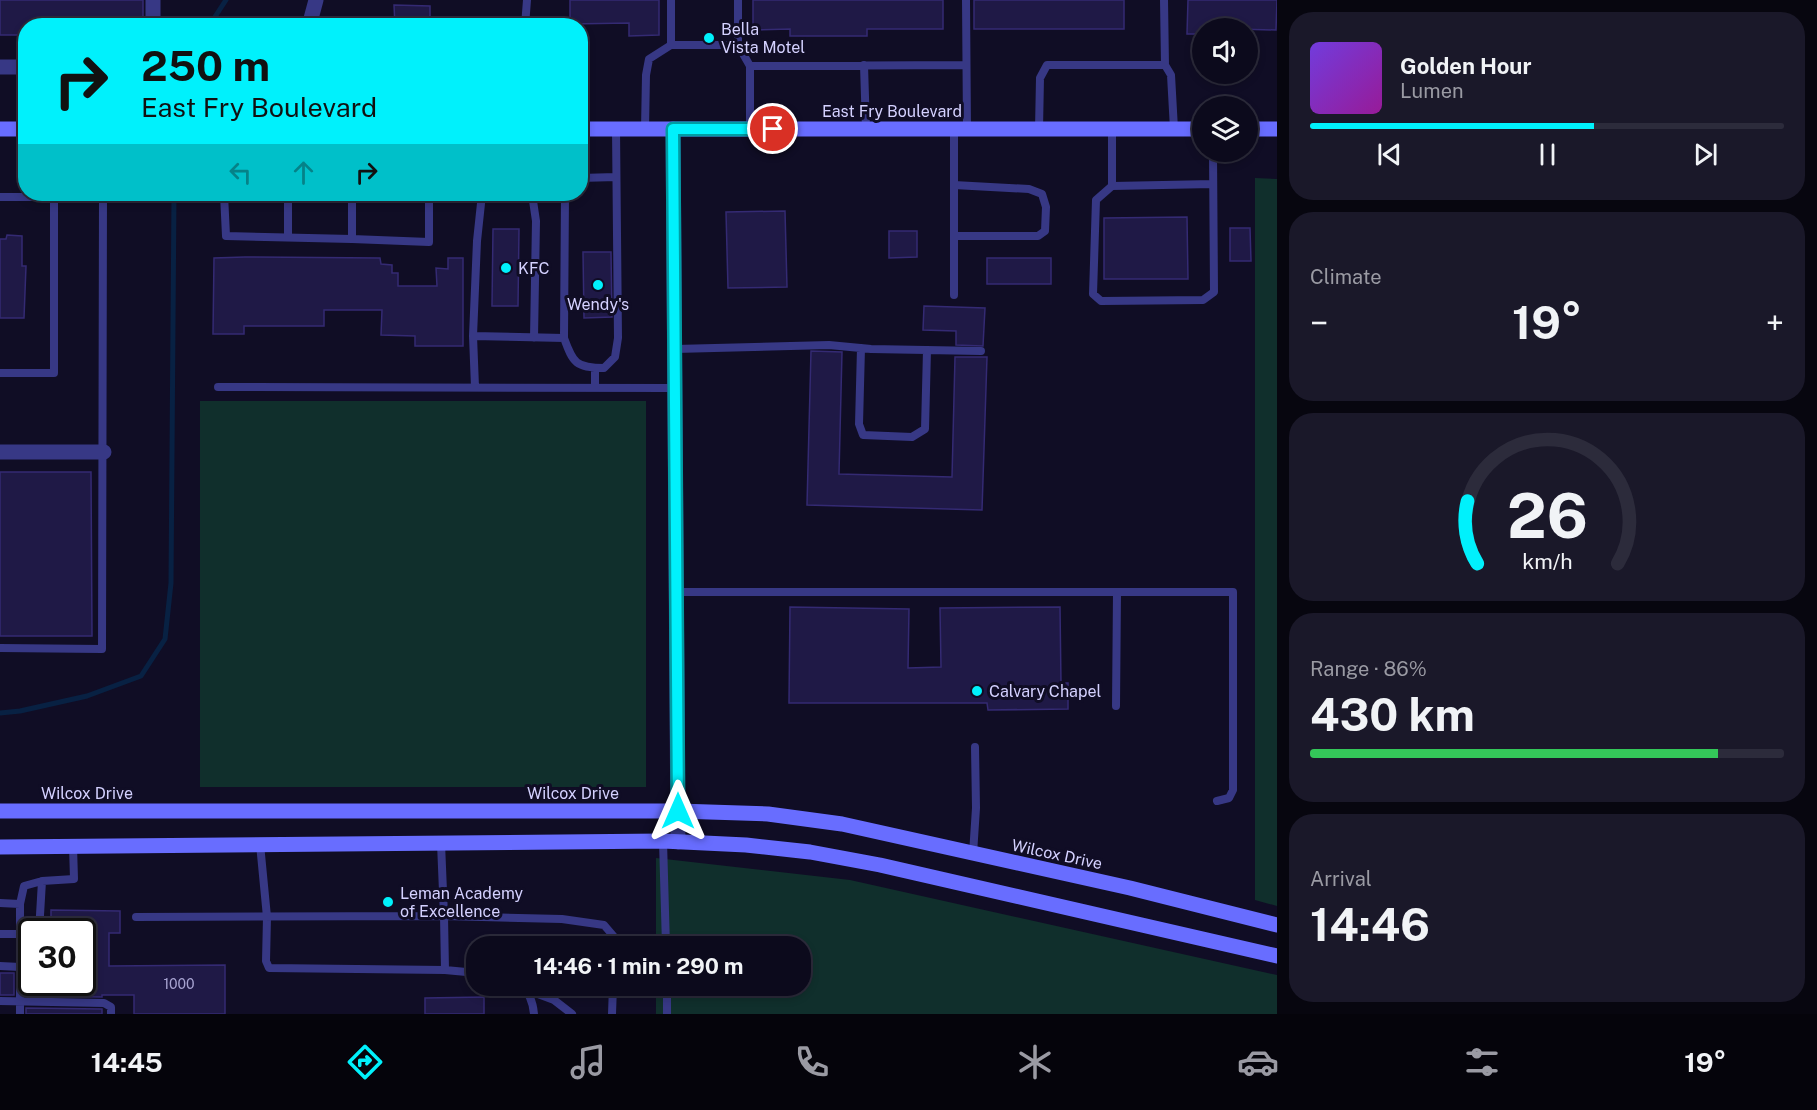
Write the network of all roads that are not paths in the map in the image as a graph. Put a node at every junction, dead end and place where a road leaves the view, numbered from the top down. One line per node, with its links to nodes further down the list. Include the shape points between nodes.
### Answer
1 (153, 0): 8 (street)
2 (315, 0): 9 (street)
3 (526, 0): 10 (lane)
4 (671, 0): 11 (lane)
5 (738, 0): 12 (lane)
6 (966, 0): 14 (lane)
7 (1164, 0): 15 (lane)
8 (153, 18)
9 (311, 18)
10 (525, 18)
11 (671, 45): 12 (lane); 23 (lane, via 649,59)
12 (738, 45): 16 (lane)
13 (864, 65): 14 (lane); 16 (lane); 26 (lane)
14 (966, 65): 27 (lane)
15 (1165, 65): 28 (lane, via 1047,65 1040,78); 30 (lane, via 1171,75)
16 (750, 66): 25 (lane)
17 (0, 67): 18 (street)
18 (18, 67)
19 (0, 129): 20 (street)
20 (18, 129)
21 (588, 129): 22 (street, East Fry Boulevard)
22 (616, 129): 23 (street, East Fry Boulevard); 35 (lane)
23 (645, 129): 24 (street, East Fry Boulevard)
24 (673, 129): 25 (street, East Fry Boulevard); 59 (street)
25 (750, 129): 26 (street, East Fry Boulevard)
26 (866, 129): 27 (street, East Fry Boulevard)
27 (961, 129): 28 (street, East Fry Boulevard); 38 (lane)
28 (1039, 129): 29 (street, East Fry Boulevard)
29 (1112, 129): 30 (street, East Fry Boulevard); 39 (lane)
30 (1174, 129): 31 (street, East Fry Boulevard)
31 (1192, 129)
32 (1258, 129): 33 (street)
33 (1277, 129)
34 (1213, 162): 37 (lane)
35 (616, 177): 36 (lane); 62 (lane, via 618,338 615,357 604,368)
36 (588, 178)
37 (1213, 184): 39 (lane); 39 (lane, via 1214,292 1203,300 1101,301 1094,294 1096,200)
38 (954, 186): 51 (lane); 51 (lane, via 1029,189 1042,194 1046,207 1044,231 1038,236)
39 (1112, 186)
40 (0, 196): 41 (lane)
41 (18, 196)
42 (54, 201): 63 (lane, via 54,373)
43 (103, 201): 69 (lane)
44 (224, 201): 52 (lane, via 226,236)
45 (288, 201): 52 (lane)
46 (352, 201): 53 (lane)
47 (429, 201): 53 (lane, via 429,242)
48 (481, 201): 55 (lane)
49 (533, 201): 56 (lane)
50 (565, 201): 57 (lane)
51 (954, 236): 54 (lane)
52 (288, 237): 53 (lane)
53 (352, 239)
54 (954, 295)
55 (473, 336): 56 (lane); 65 (lane)
56 (534, 338): 57 (lane)
57 (564, 338): 62 (lane, via 571,357 584,368)
58 (861, 348): 59 (lane, via 774,345); 60 (lane); 60 (lane, via 859,424 863,435 912,437 925,429)
59 (675, 349): 67 (street)
60 (927, 350): 61 (lane)
61 (981, 351)
62 (595, 368): 66 (lane)
63 (0, 373)
64 (218, 387): 65 (lane)
65 (475, 387): 66 (lane)
66 (594, 388): 67 (lane)
67 (675, 388): 70 (street)
68 (0, 452): 69 (street)
69 (104, 452): 72 (lane, via 102,649)
70 (677, 592): 71 (lane); 77 (street)
71 (1117, 592): 73 (lane); 75 (lane, via 1233,592 1233,790 1229,798)
72 (0, 648)
73 (1116, 706)
74 (975, 747): 83 (lane)
75 (1217, 801)
76 (0, 811): 77 (street, Wilcox Drive)
77 (678, 811): 78 (street); 83 (street, Wilcox Drive, via 768,814 842,824)
78 (671, 842): 79 (street); 96 (lane); 97 (street, via 746,845 880,865)
79 (441, 843): 80 (street); 88 (lane)
80 (260, 844): 81 (street); 89 (lane)
81 (73, 846): 82 (street); 84 (lane, via 74,879)
82 (0, 847)
83 (973, 854): 92 (street, Wilcox Drive)
84 (42, 881): 86 (lane, via 24,886); 91 (lane)
85 (0, 903): 86 (lane)
86 (20, 904): 90 (lane)
87 (136, 916): 89 (lane)
88 (444, 916): 89 (lane); 95 (lane, via 562,919 604,925); 100 (lane)
89 (267, 917): 100 (lane, via 269,968)
90 (20, 918)
91 (40, 918)
92 (1277, 925)
93 (0, 934): 94 (lane)
94 (18, 934)
95 (613, 936)
96 (666, 936)
97 (1277, 956)
98 (0, 966): 99 (lane)
99 (18, 967)
100 (445, 970): 101 (lane)
101 (466, 972)
102 (20, 996): 108 (lane)
103 (528, 996): 111 (lane)
104 (544, 996): 112 (lane)
105 (613, 996): 113 (lane)
106 (667, 996): 114 (lane)
107 (0, 1002): 108 (lane)
108 (20, 1002): 109 (lane); 110 (lane, via 104,1003 111,1007)
109 (20, 1014)
110 (111, 1014)
111 (534, 1014)
112 (572, 1014)
113 (612, 1014)
114 (667, 1014)

